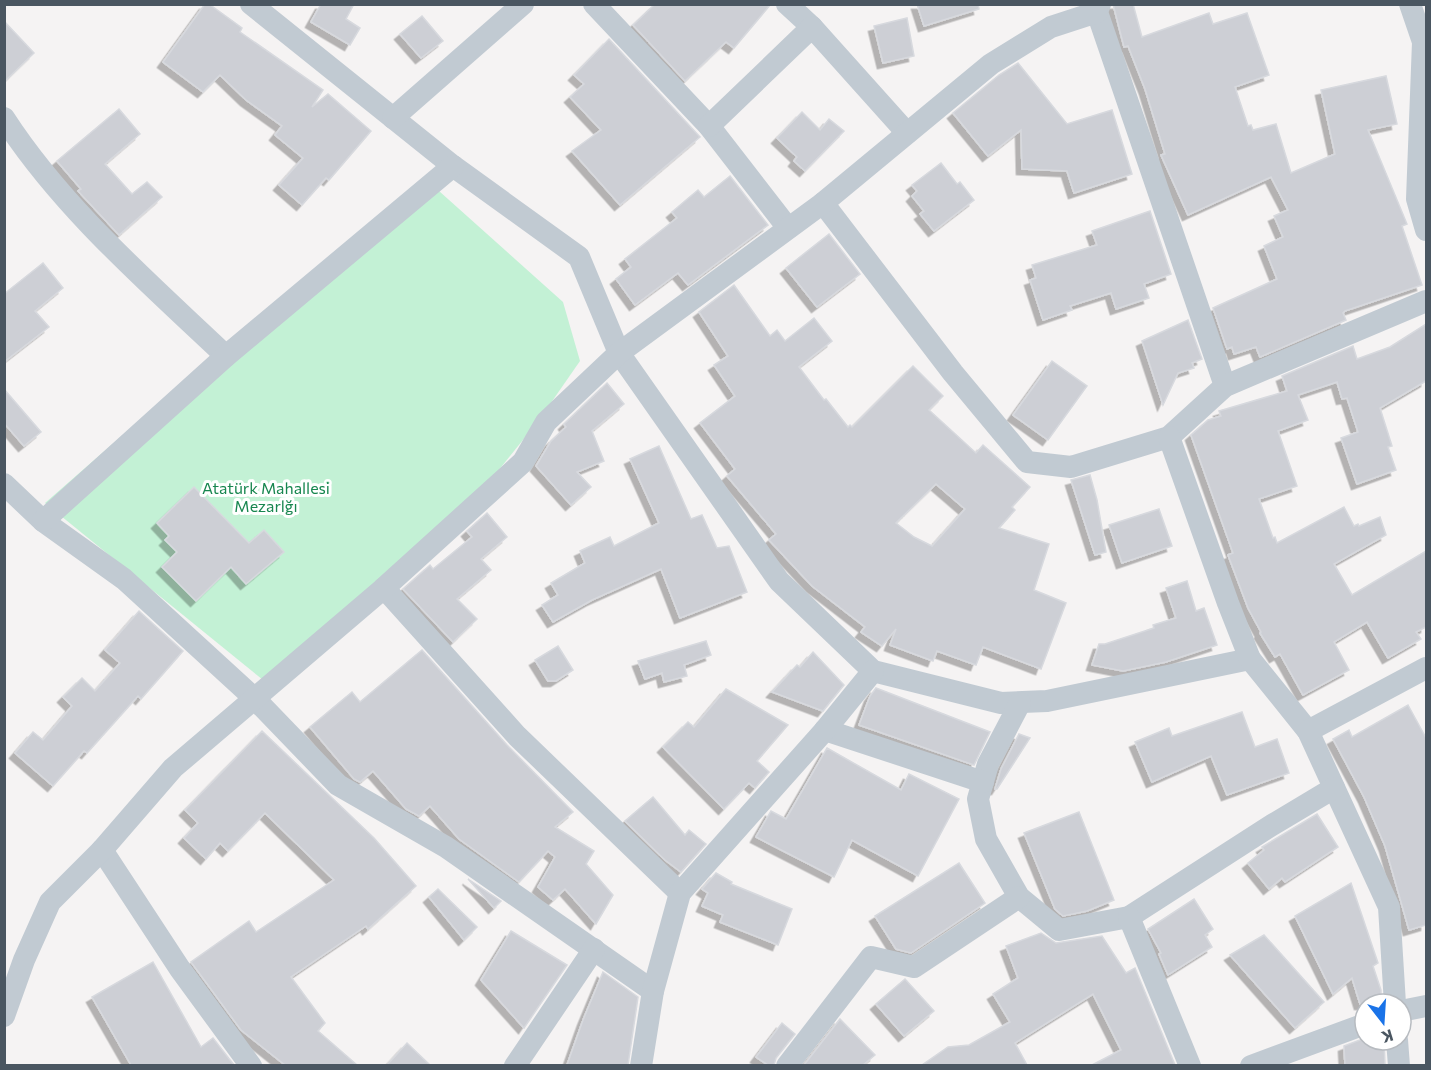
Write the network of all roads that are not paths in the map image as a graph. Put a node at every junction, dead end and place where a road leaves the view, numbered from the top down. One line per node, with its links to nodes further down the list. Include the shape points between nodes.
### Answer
1 (251, 4): 10 (street)
2 (523, 4): 10 (street)
3 (594, 4): 11 (street)
4 (787, 4): 7 (street)
5 (1410, 4): 8 (street)
6 (1098, 8): 12 (street, via 1051,27 991,64); 20 (street)
7 (812, 27): 11 (street); 12 (street)
8 (1425, 42): 16 (street, via 1417,199)
9 (4, 118): 19 (street, via 24,149 70,202)
10 (393, 118): 13 (street)
11 (709, 126): 15 (street)
12 (907, 133): 14 (street)
13 (453, 166): 18 (street, via 579,257); 19 (street)
14 (823, 203): 15 (street); 21 (street, via 953,373 1027,462 1071,467)
15 (788, 228): 18 (street)
16 (1426, 230)
17 (1426, 301): 20 (street)
18 (618, 353): 24 (street, via 546,422 523,462); 27 (street, via 779,581)
19 (226, 356): 23 (street)
20 (1225, 386): 21 (street)
21 (1168, 437): 25 (street)
22 (4, 484): 23 (street)
23 (43, 521): 28 (street, via 124,579)
24 (384, 588): 28 (street); 35 (street, via 517,735)
25 (1250, 659): 29 (street, via 1047,701); 31 (street)
26 (1426, 668): 31 (street)
27 (873, 671): 29 (street, via 1001,703); 30 (street)
28 (255, 699): 34 (street, via 173,768); 38 (street, via 338,784 446,848)
29 (1020, 703): 32 (street, via 988,764)
30 (825, 730): 32 (street); 35 (street)
31 (1308, 731): 33 (street)
32 (983, 782): 36 (street, via 978,799 986,839)
33 (1334, 788): 37 (street); 40 (street, via 1389,908)
34 (102, 850): 41 (street, via 50,902); 43 (street, via 180,969)
35 (680, 893): 39 (street)
36 (1019, 897): 37 (street, via 1059,930); 46 (street, via 914,967 871,957)
37 (1129, 917): 47 (street)
38 (594, 949): 39 (street); 44 (street)
39 (653, 991): 45 (street)
40 (1394, 992)
41 (4, 1016)
42 (1353, 1028): 48 (street)
43 (250, 1065)
44 (515, 1065)
45 (641, 1065)
46 (788, 1065)
47 (1190, 1065)
48 (1251, 1065)

